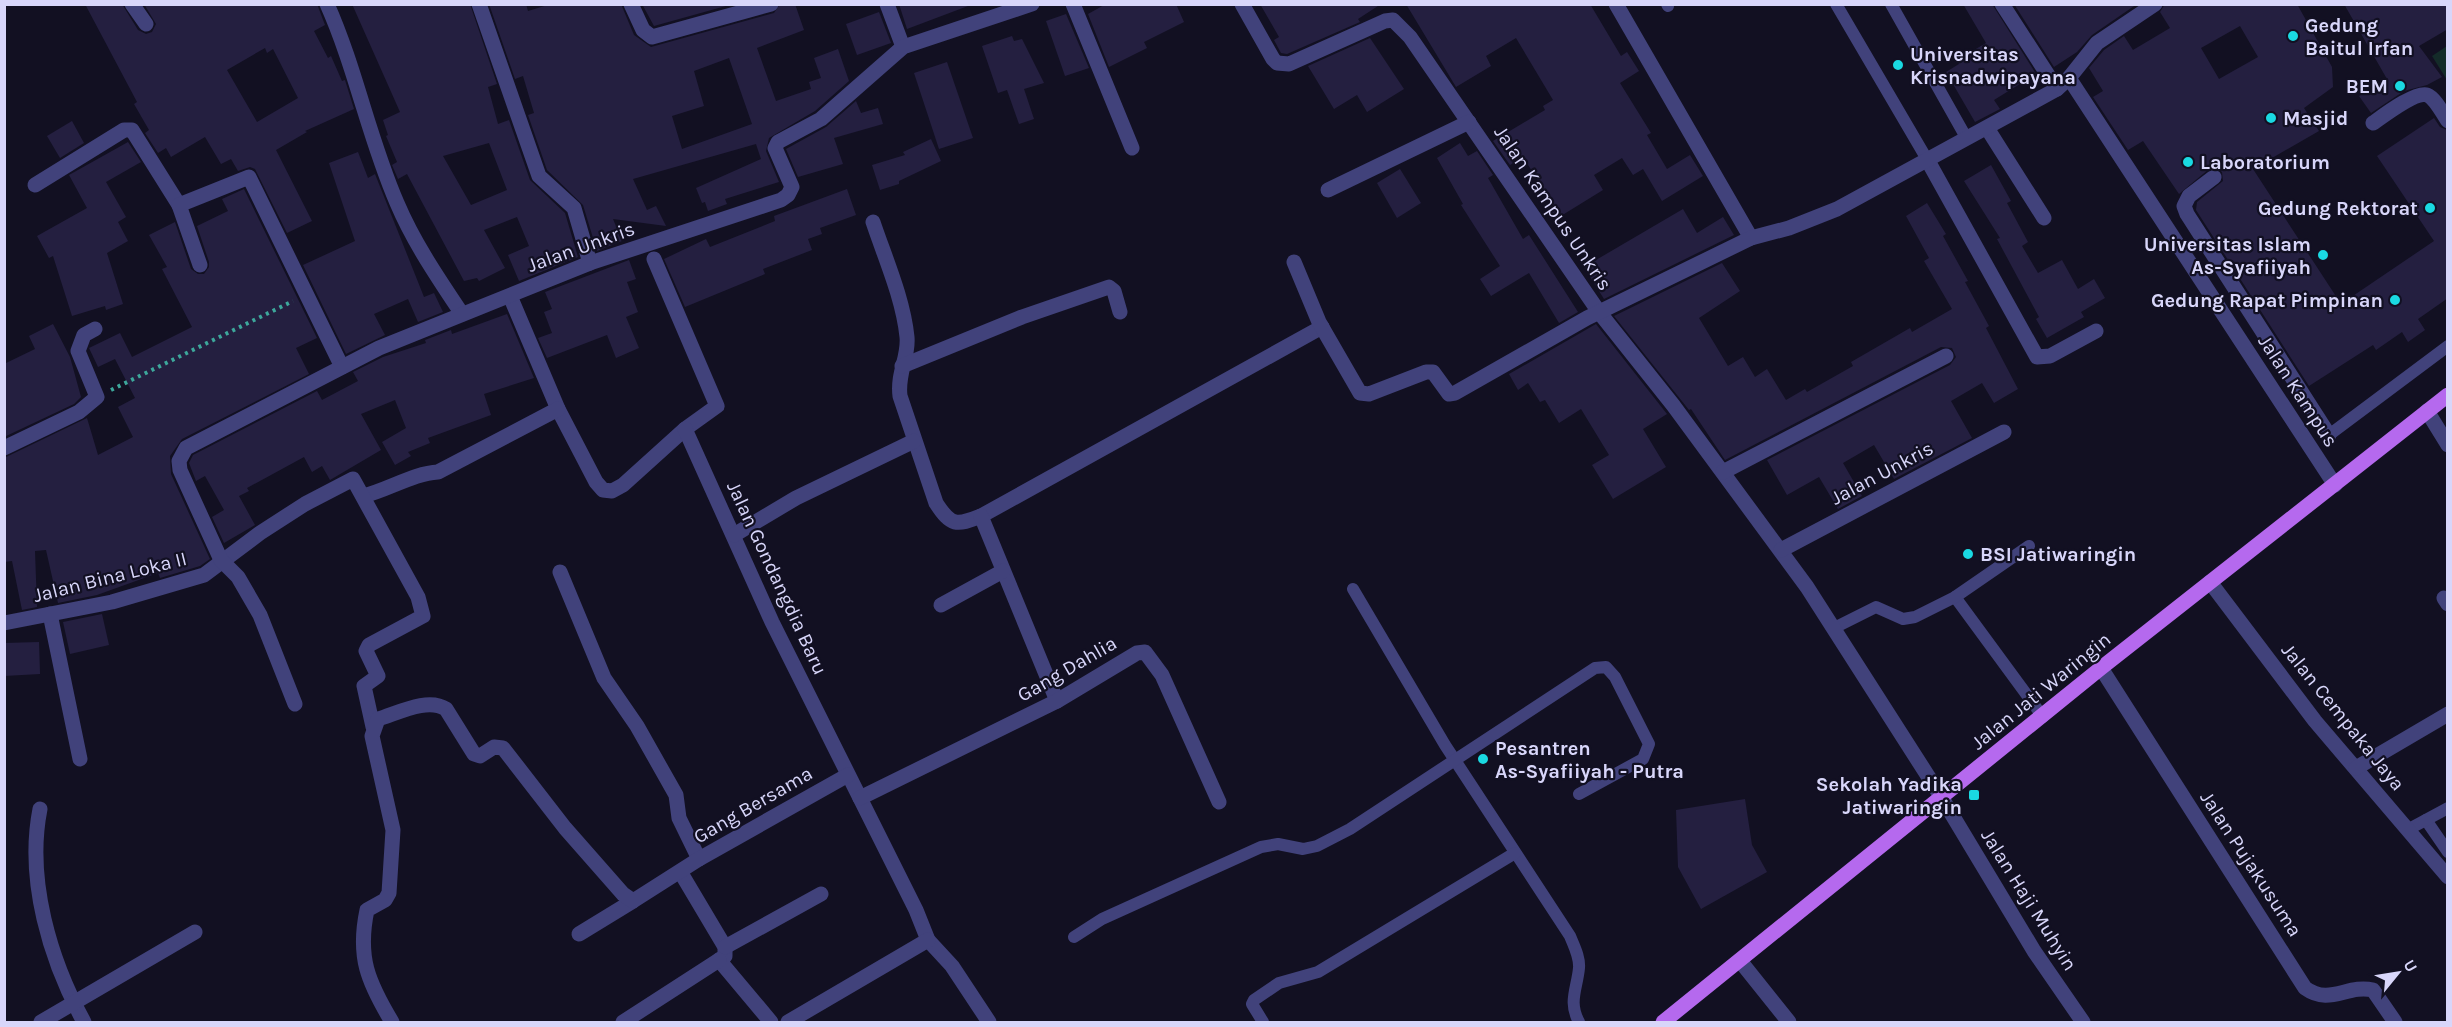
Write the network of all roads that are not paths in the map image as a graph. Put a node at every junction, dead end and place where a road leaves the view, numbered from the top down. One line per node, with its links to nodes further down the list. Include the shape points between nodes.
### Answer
1 (132, 4): 15 (street)
2 (327, 4): 39 (street, via 349,56 396,202 414,242)
3 (479, 4): 34 (street, via 539,176 574,208)
4 (631, 4): 5 (street, via 643,30 651,37)
5 (771, 4)
6 (887, 4): 16 (street)
7 (1032, 4): 16 (street, Jalan Unkris)
8 (1073, 4): 23 (street)
9 (1242, 4): 19 (street, Jalan Kampus Unkris, via 1273,59 1281,64 1393,20)
10 (1616, 4): 31 (street)
11 (1836, 4): 24 (lane)
12 (1891, 4): 22 (lane)
13 (2002, 4): 17 (street, Jalan Kampus)
14 (2155, 4): 17 (street, via 2097,43)
15 (146, 24)
16 (903, 47): 34 (street, Jalan Unkris, via 821,119 778,142 775,148 792,187 788,195)
17 (2063, 83): 21 (street, Jalan Kampus Unkris); 57 (street, Jalan Kampus)
18 (2448, 121): 20 (street, via 2427,95 2418,95)
19 (1469, 122): 27 (street); 38 (street, Jalan Kampus Unkris)
20 (2373, 123)
21 (1987, 128): 22 (street, Jalan Kampus Unkris); 29 (street)
22 (1967, 139): 24 (street, Jalan Kampus Unkris)
23 (1132, 148)
24 (1928, 161): 31 (street, Jalan Kampus Unkris, via 1838,209); 42 (street, via 2037,357 2050,356)
25 (2214, 177): 52 (street, via 2189,196 2184,206 2187,214)
26 (35, 185): 28 (street, via 124,130 132,130)
27 (1328, 190)
28 (179, 205): 35 (street); 46 (street, via 249,177)
29 (2044, 218)
30 (873, 222): 45 (street, via 906,332)
31 (1751, 238): 38 (street, Jalan Kampus Unkris)
32 (654, 259): 50 (street, via 717,406)
33 (1294, 262): 40 (street)
34 (590, 263): 36 (street, Jalan Unkris)
35 (200, 265)
36 (510, 296): 39 (street, Jalan Unkris); 48 (street)
37 (1120, 312): 45 (street, via 1109,287)
38 (1599, 312): 40 (street, via 1449,394 1432,372 1369,394 1360,393); 56 (street, Jalan Haji Muhyin)
39 (462, 314): 46 (street, Jalan Unkris)
40 (1322, 327): 59 (street)
41 (95, 329): 55 (street, via 84,335 78,351 97,397 79,412)
42 (2096, 331)
43 (2446, 350): 52 (lane)
44 (1946, 356): 56 (street)
45 (902, 366): 53 (street, via 900,396)
46 (342, 367): 63 (street, Jalan Unkris, via 186,448 179,461 180,470)
47 (2448, 395): 49 (main road, Jalan Jati Waringin)
48 (558, 409): 50 (street, via 596,482 603,490 612,492); 58 (street, via 438,472 425,473)
49 (2427, 411): 54 (street); 57 (main road, Jalan Jati Waringin)
50 (685, 429): 60 (street, Jalan Gondangdia Baru)
51 (2004, 432): 62 (street, Jalan Unkris)
52 (2329, 435)
53 (914, 441): 59 (street, via 945,517 961,524); 60 (street, via 796,498)
54 (2448, 445)
55 (4, 448)
56 (1723, 472): 62 (street, Jalan Haji Muhyin)
57 (2335, 485): 66 (main road, Jalan Jati Waringin)
58 (363, 496): 63 (street, Jalan Bina Loka II, via 353,479 305,504); 78 (street, via 418,597 423,616 369,645 366,651 378,676 364,686)
59 (981, 516): 64 (street)
60 (734, 535): 82 (street, Jalan Gondangdia Baru, via 772,622)
61 (2029, 546): 68 (lane)
62 (1781, 550): 72 (street, Jalan Haji Muhyin)
63 (221, 560): 70 (street, Jalan Bina Loka II, via 204,575 176,584); 75 (street, Jalan Unkris, via 249,592)
64 (1003, 571): 69 (street); 74 (street)
65 (560, 572): 93 (street, via 604,678 676,795 679,818)
66 (2210, 582): 73 (main road, Jalan Jati Waringin); 81 (street, Jalan Cempaka Jaya, via 2315,722)
67 (1353, 589): 80 (lane)
68 (1955, 597): 72 (lane, via 1910,619 1876,607); 77 (lane)
69 (941, 604)
70 (50, 614): 71 (street, Jalan Bina Loka II); 79 (street)
71 (4, 623)
72 (1834, 628): 85 (street, Jalan Haji Muhyin)
73 (2101, 668): 77 (main road, Jalan Jati Waringin); 117 (street, Jalan Pujakusuma, via 2305,988 2315,996 2326,997 2363,988 2373,990)
74 (1057, 701): 84 (street, Gang Dahlia); 86 (street, Gang Dahlia, via 1137,653 1145,652 1162,675)
75 (296, 704)
76 (2448, 714): 81 (street)
77 (2043, 717): 85 (main road, Jalan Jati Waringin)
78 (373, 727): 97 (street, via 378,719 430,703 439,704 474,754 480,756 494,747 503,748 622,894); 108 (street, via 393,830 389,893 385,900 366,911 362,950 374,992)
79 (80, 759)
80 (1456, 760): 83 (lane, via 1595,669 1606,667 1649,744 1648,752 1644,759); 92 (lane); 100 (lane, via 1377,813 1317,846 1262,847 1102,919)
81 (2356, 768): 90 (street, Jalan Cempaka Jaya)
82 (848, 775): 84 (street, Jalan Gondangdia Baru); 93 (street, Gang Bersama)
83 (1579, 794)
84 (860, 798): 101 (street, Jalan Gondangdia Baru)
85 (1942, 798): 103 (main road, Jalan Jati Waringin); 105 (street, Jalan Haji Muhyin, via 2034,951)
86 (1219, 802)
87 (2448, 808): 89 (lane)
88 (40, 809): 104 (street, via 35,835 38,884 51,941)
89 (2426, 820): 90 (lane); 91 (lane)
90 (2409, 829): 95 (street, Jalan Cempaka Jaya)
91 (2448, 852)
92 (1515, 853): 113 (lane, via 1318,972 1279,983 1252,1004); 114 (lane, via 1570,936 1578,956 1580,966 1572,1000)
93 (699, 859): 94 (street, Gang Bersama)
94 (681, 873): 97 (street, Gang Bersama); 102 (street)
95 (2448, 877)
96 (821, 894): 102 (street)
97 (633, 901): 99 (street, Gang Bersama)
98 (195, 932): 104 (street)
99 (579, 934)
100 (1074, 937)
101 (928, 940): 111 (street); 112 (street, Jalan Gondangdia Baru, via 952,966)
102 (722, 954): 109 (street); 110 (street)
103 (1741, 962): 115 (main road, Jalan Jati Waringin); 116 (street)
104 (75, 1005): 106 (street); 107 (street)
105 (2083, 1022)
106 (41, 1023)
107 (84, 1023)
108 (392, 1023)
109 (623, 1023)
110 (771, 1023)
111 (788, 1023)
112 (989, 1023)
113 (1263, 1023)
114 (1579, 1023)
115 (1663, 1023)
116 (1789, 1023)
117 (2396, 1023)

